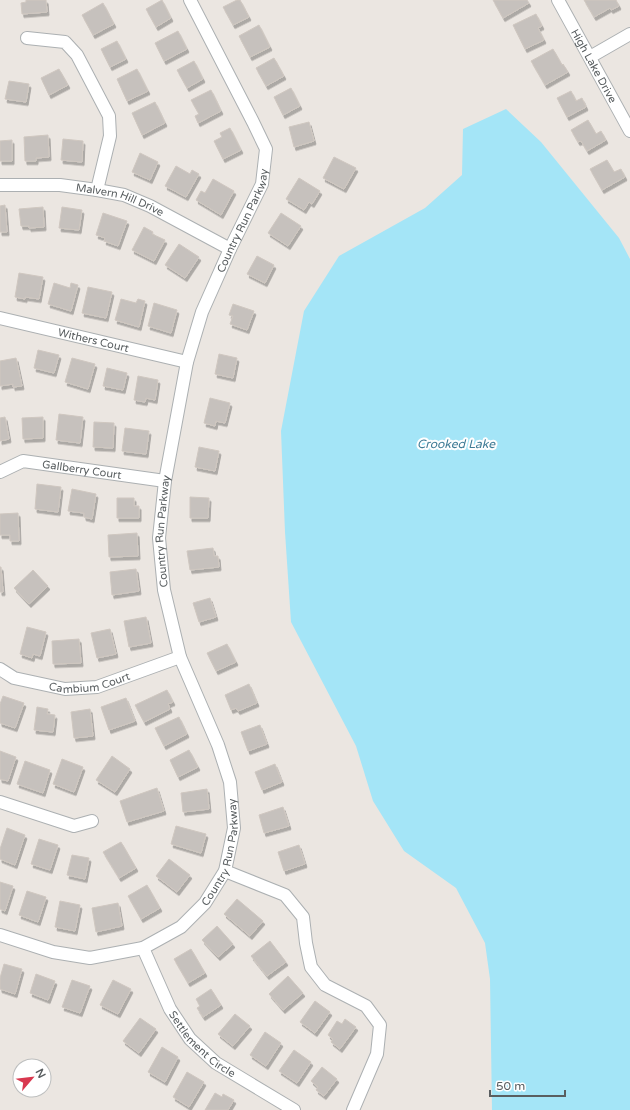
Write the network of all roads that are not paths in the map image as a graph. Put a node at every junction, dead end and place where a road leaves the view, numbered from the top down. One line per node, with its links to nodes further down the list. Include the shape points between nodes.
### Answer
1 (190, 0): 9 (street, Country Run Parkway, via 266,149 262,184)
2 (558, 0): 5 (street, High Lake Drive)
3 (630, 34): 5 (street)
4 (27, 38): 8 (street, via 64,42 77,55 109,116 110,136)
5 (590, 57): 6 (street, High Lake Drive)
6 (630, 131)
7 (0, 185): 8 (street, Malvern Hill Drive, via 60,185)
8 (97, 190): 9 (street, Malvern Hill Drive, via 124,195 150,206)
9 (230, 249): 11 (street, Country Run Parkway, via 202,312)
10 (0, 318): 11 (street, Withers Court)
11 (187, 362): 13 (street, Country Run Parkway)
12 (0, 472): 13 (street, Gallberry Court, via 23,461)
13 (165, 481): 14 (street, Country Run Parkway, via 160,538 164,590)
14 (180, 657): 15 (street, Cambium Court, via 97,687 65,689 14,678); 18 (street, Country Run Parkway, via 218,745 230,782 234,828)
15 (0, 669)
16 (0, 802): 17 (street, via 74,826)
17 (92, 822)
18 (225, 871): 20 (street, Country Run Parkway, via 205,903 181,927); 22 (street, via 285,895 303,917 311,967 325,985 366,1006 380,1025 377,1054)
19 (0, 936): 20 (street, Country Run Parkway, via 53,952 90,958)
20 (143, 948): 21 (street, Settlement Circle, via 170,1009 190,1039 216,1063)
21 (294, 1110)
22 (352, 1110)

